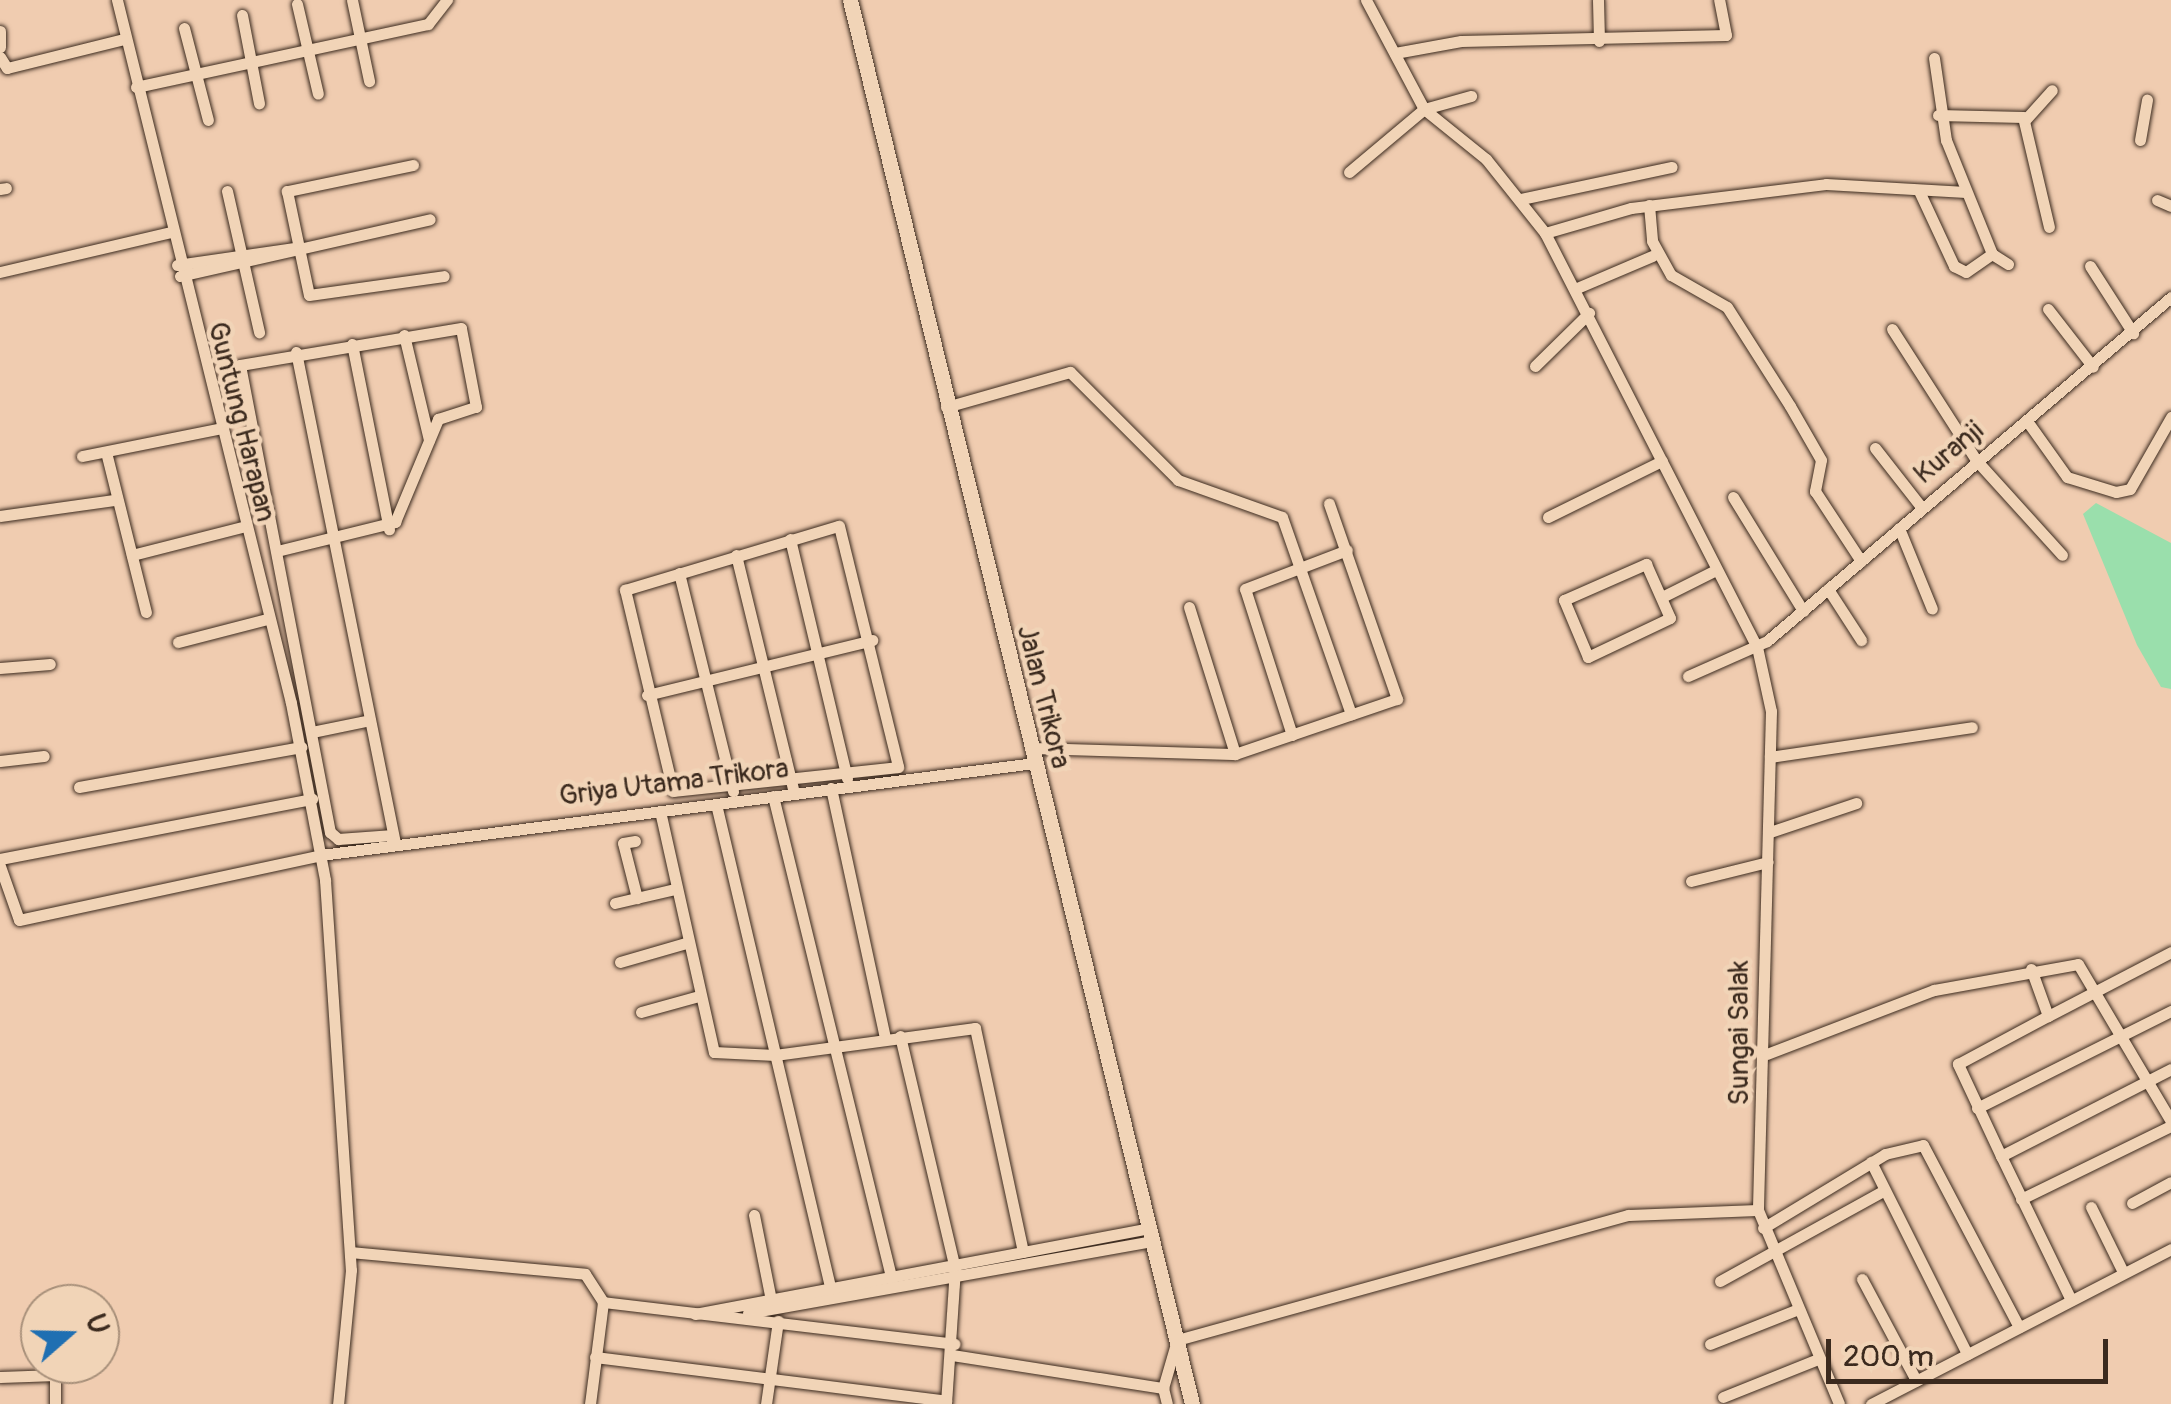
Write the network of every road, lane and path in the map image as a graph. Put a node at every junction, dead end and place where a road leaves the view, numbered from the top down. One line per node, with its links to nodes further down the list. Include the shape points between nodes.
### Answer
1 (117, 0): 12 (street, Guntung Harapan)
2 (352, 0): 13 (street)
3 (447, 0): 13 (street, via 428,24)
4 (850, 0): 69 (main road, Jalan Trikora)
5 (1366, 0): 17 (street)
6 (1598, 0): 14 (street)
7 (1719, 0): 14 (street, via 1726,35)
8 (297, 4): 16 (street)
9 (242, 15): 20 (street)
10 (184, 28): 21 (street)
11 (0, 31): 15 (street)
12 (124, 39): 18 (street, via 7,68); 23 (street, Guntung Harapan)
13 (359, 40): 16 (street); 22 (street)
14 (1599, 41): 17 (street, via 1462,41)
15 (0, 47)
16 (308, 50): 20 (street); 25 (street)
17 (1396, 53): 29 (street)
18 (0, 57)
19 (1934, 58): 30 (street)
20 (251, 61): 21 (street); 28 (street)
21 (197, 72): 23 (street); 31 (street)
22 (369, 81)
23 (136, 87): 46 (street, Guntung Harapan)
24 (2052, 90): 32 (street)
25 (318, 94)
26 (1471, 96): 29 (street)
27 (2147, 100): 33 (street)
28 (260, 103)
29 (1424, 109): 36 (street); 40 (street)
30 (1938, 115): 32 (street); 39 (street)
31 (208, 120)
32 (2025, 120): 45 (street)
33 (2140, 140)
34 (413, 164): 48 (street, via 290,189)
35 (1672, 167): 40 (street)
36 (1349, 172)
37 (227, 191): 51 (street)
38 (1919, 191): 39 (street); 42 (street, via 1826,184); 49 (street, via 1954,266 1966,272)
39 (1966, 192): 49 (street)
40 (1521, 199): 47 (street)
41 (2156, 200): 43 (street)
42 (1650, 206): 47 (street); 95 (street, via 1652,242 1671,275 1727,307 1790,406 1821,460 1816,491)
43 (2171, 206)
44 (430, 218): 48 (street)
45 (2048, 227)
46 (170, 232): 54 (street, Guntung Harapan); 55 (street)
47 (1545, 232): 57 (street)
48 (297, 247): 51 (street); 56 (street, via 316,300)
49 (1992, 254): 52 (street)
50 (1652, 256): 57 (street)
51 (241, 259): 54 (street); 62 (street)
52 (2008, 264)
53 (2090, 266): 63 (street)
54 (178, 271): 72 (street, Guntung Harapan)
55 (0, 272)
56 (444, 276)
57 (1577, 288): 60 (street)
58 (2171, 296): 63 (street, Kuranji)
59 (2048, 309): 68 (street)
60 (1589, 312): 67 (street); 78 (street)
61 (1892, 330): 77 (street)
62 (259, 332)
63 (2133, 333): 68 (street, Kuranji)
64 (404, 335): 65 (street); 73 (street); 73 (street, via 458,327 466,340 476,406 444,412)
65 (352, 344): 66 (street); 87 (street)
66 (296, 352): 89 (street); 91 (street, via 239,367)
67 (1535, 366)
68 (2093, 367): 71 (street, Kuranji)
69 (946, 407): 96 (street, via 1070,372 1178,480 1282,517); 125 (main road, Jalan Trikora)
70 (2171, 416): 71 (street, via 2130,489 2116,492 2066,477)
71 (2027, 422): 77 (street, Kuranji)
72 (216, 429): 75 (street); 85 (street, Guntung Harapan)
73 (429, 440): 87 (street)
74 (1875, 448): 82 (street)
75 (106, 452): 76 (street); 80 (street)
76 (82, 456)
77 (1976, 460): 82 (street, Kuranji); 93 (street)
78 (1662, 461): 84 (street); 97 (street)
79 (1733, 497): 103 (street)
80 (114, 500): 83 (street); 92 (street)
81 (1329, 504): 90 (street)
82 (1922, 508): 86 (street, Kuranji)
83 (0, 516)
84 (1548, 517)
85 (242, 528): 92 (street); 105 (street, Guntung Harapan)
86 (1898, 528): 95 (street, Kuranji); 102 (street)
87 (389, 529): 89 (street)
88 (790, 539): 94 (street); 106 (street, via 844,530); 110 (street)
89 (334, 541): 91 (street); 118 (street)
90 (1346, 550): 96 (street); 117 (street, via 1400,693)
91 (277, 551): 120 (street)
92 (132, 555): 104 (street)
93 (2062, 555)
94 (736, 556): 98 (street); 112 (street)
95 (1860, 561): 99 (street, Kuranji)
96 (1300, 566): 117 (street); 121 (street, via 1258,579 1244,595)
97 (1716, 570): 100 (street); 109 (street)
98 (679, 573): 115 (street); 116 (street, via 624,590)
99 (1828, 588): 103 (street, Kuranji); 107 (street)
100 (1664, 596): 100 (street, via 1646,564 1563,605 1590,658 1670,618)
101 (1189, 606): 123 (street)
102 (1932, 610)
103 (1802, 611): 109 (street, Kuranji)
104 (146, 612)
105 (268, 620): 108 (street); 122 (street, Guntung Harapan)
106 (872, 640): 110 (street); 128 (street, via 900,764)
107 (1860, 640)
108 (178, 642)
109 (1757, 647): 114 (street, Kuranji); 126 (street, Sungai Salak)
110 (817, 653): 112 (street); 128 (street)
111 (50, 664): 113 (street)
112 (763, 667): 115 (street); 131 (street)
113 (0, 668)
114 (1688, 676)
115 (706, 681): 116 (street); 132 (street)
116 (648, 696): 132 (street, via 670,789)
117 (1350, 714): 121 (street)
118 (370, 720): 120 (street); 139 (street)
119 (1972, 727): 126 (street)
120 (312, 732): 139 (street, via 332,838)
121 (1292, 734): 123 (street)
122 (300, 747): 129 (street); 134 (street, Guntung Harapan)
123 (1234, 754): 125 (street, Griya Utama Trikora)
124 (44, 756): 127 (street)
125 (1032, 756): 130 (street, Griya Utama Trikora); 177 (main road, Jalan Trikora)
126 (1770, 758): 138 (street, Sungai Salak)
127 (0, 761)
128 (847, 778): 131 (street)
129 (79, 787)
130 (831, 788): 131 (street, Griya Utama Trikora); 159 (street)
131 (793, 789): 132 (street); 133 (street, Griya Utama Trikora)
132 (733, 791)
133 (773, 796): 136 (street, Griya Utama Trikora); 160 (street)
134 (312, 799): 141 (street, Guntung Harapan); 143 (street)
135 (1856, 803): 138 (street)
136 (716, 804): 137 (street, Griya Utama Trikora); 162 (street)
137 (660, 811): 139 (street, Griya Utama Trikora); 145 (street)
138 (1770, 832): 142 (street, Sungai Salak)
139 (394, 840): 141 (street, Griya Utama Trikora)
140 (635, 841): 146 (street, via 623,843)
141 (322, 854): 143 (street, Griya Utama Trikora, via 19,920); 179 (street, Guntung Harapan)
142 (1768, 862): 144 (street); 161 (street, Sungai Salak)
143 (0, 863)
144 (1690, 881)
145 (675, 889): 146 (street); 148 (street)
146 (637, 898): 147 (street)
147 (615, 904)
148 (686, 943): 150 (street); 153 (street)
149 (2171, 952): 152 (street)
150 (620, 962)
151 (2031, 969): 152 (street, via 2078,964); 156 (street); 161 (street, via 1934,990)
152 (2099, 990): 156 (street); 157 (street)
153 (699, 996): 155 (street); 162 (street, via 718,1056)
154 (2171, 1011): 157 (street)
155 (641, 1012)
156 (2048, 1016): 165 (street, via 1959,1060)
157 (2126, 1034): 164 (street); 165 (street)
158 (900, 1036): 159 (street); 180 (street, via 975,1028); 183 (street)
159 (885, 1038): 160 (street)
160 (834, 1047): 162 (street); 184 (street)
161 (1767, 1054): 174 (street, Sungai Salak)
162 (775, 1055): 187 (street)
163 (2171, 1069): 164 (street)
164 (2149, 1080): 166 (street); 167 (street)
165 (1977, 1108): 167 (street)
166 (2171, 1123): 171 (street)
167 (2001, 1156): 171 (street)
168 (1871, 1162): 170 (street); 176 (street); 195 (street, via 1916,1144 1930,1149)
169 (2171, 1182): 172 (street)
170 (1885, 1190): 181 (street); 199 (street)
171 (2022, 1199): 189 (street)
172 (2132, 1203)
173 (2091, 1207): 182 (street)
174 (1758, 1210): 176 (street, Sungai Salak); 196 (street, via 1628,1215)
175 (754, 1214): 188 (street)
176 (1763, 1228): 181 (street, Sungai Salak)
177 (1150, 1234): 180 (street); 183 (street); 196 (main road, Jalan Trikora)
178 (2171, 1249): 182 (street)
179 (350, 1252): 190 (street, via 584,1274); 207 (street, Guntung Harapan, via 352,1314)
180 (1023, 1252): 183 (street)
181 (1773, 1255): 186 (street); 191 (street, Sungai Salak)
182 (2123, 1272): 189 (street)
183 (955, 1273): 184 (street); 193 (street); 198 (street)
184 (892, 1280): 187 (street)
185 (1862, 1280): 203 (street)
186 (1720, 1281)
187 (831, 1290): 188 (street)
188 (771, 1300): 192 (street)
189 (2071, 1300): 195 (street)
190 (603, 1302): 192 (street); 200 (street)
191 (1796, 1310): 197 (street); 201 (street, Sungai Salak)
192 (695, 1314): 193 (street)
193 (721, 1316): 194 (street)
194 (778, 1322): 198 (street); 202 (street)
195 (2019, 1327): 199 (street)
196 (1177, 1340): 204 (street); 211 (main road, Jalan Trikora)
197 (1710, 1344)
198 (953, 1350): 204 (street); 206 (street)
199 (1967, 1354): 203 (street)
200 (595, 1358): 202 (street); 208 (street)
201 (1818, 1359): 205 (street); 212 (street, Sungai Salak)
202 (769, 1378): 206 (street); 209 (street)
203 (1916, 1380): 213 (street)
204 (1163, 1388): 210 (street)
205 (1723, 1397)
206 (946, 1402)
207 (338, 1404)
208 (590, 1404)
209 (766, 1404)
210 (1167, 1404)
211 (1192, 1404)
212 (1838, 1404)
213 (1871, 1404)

